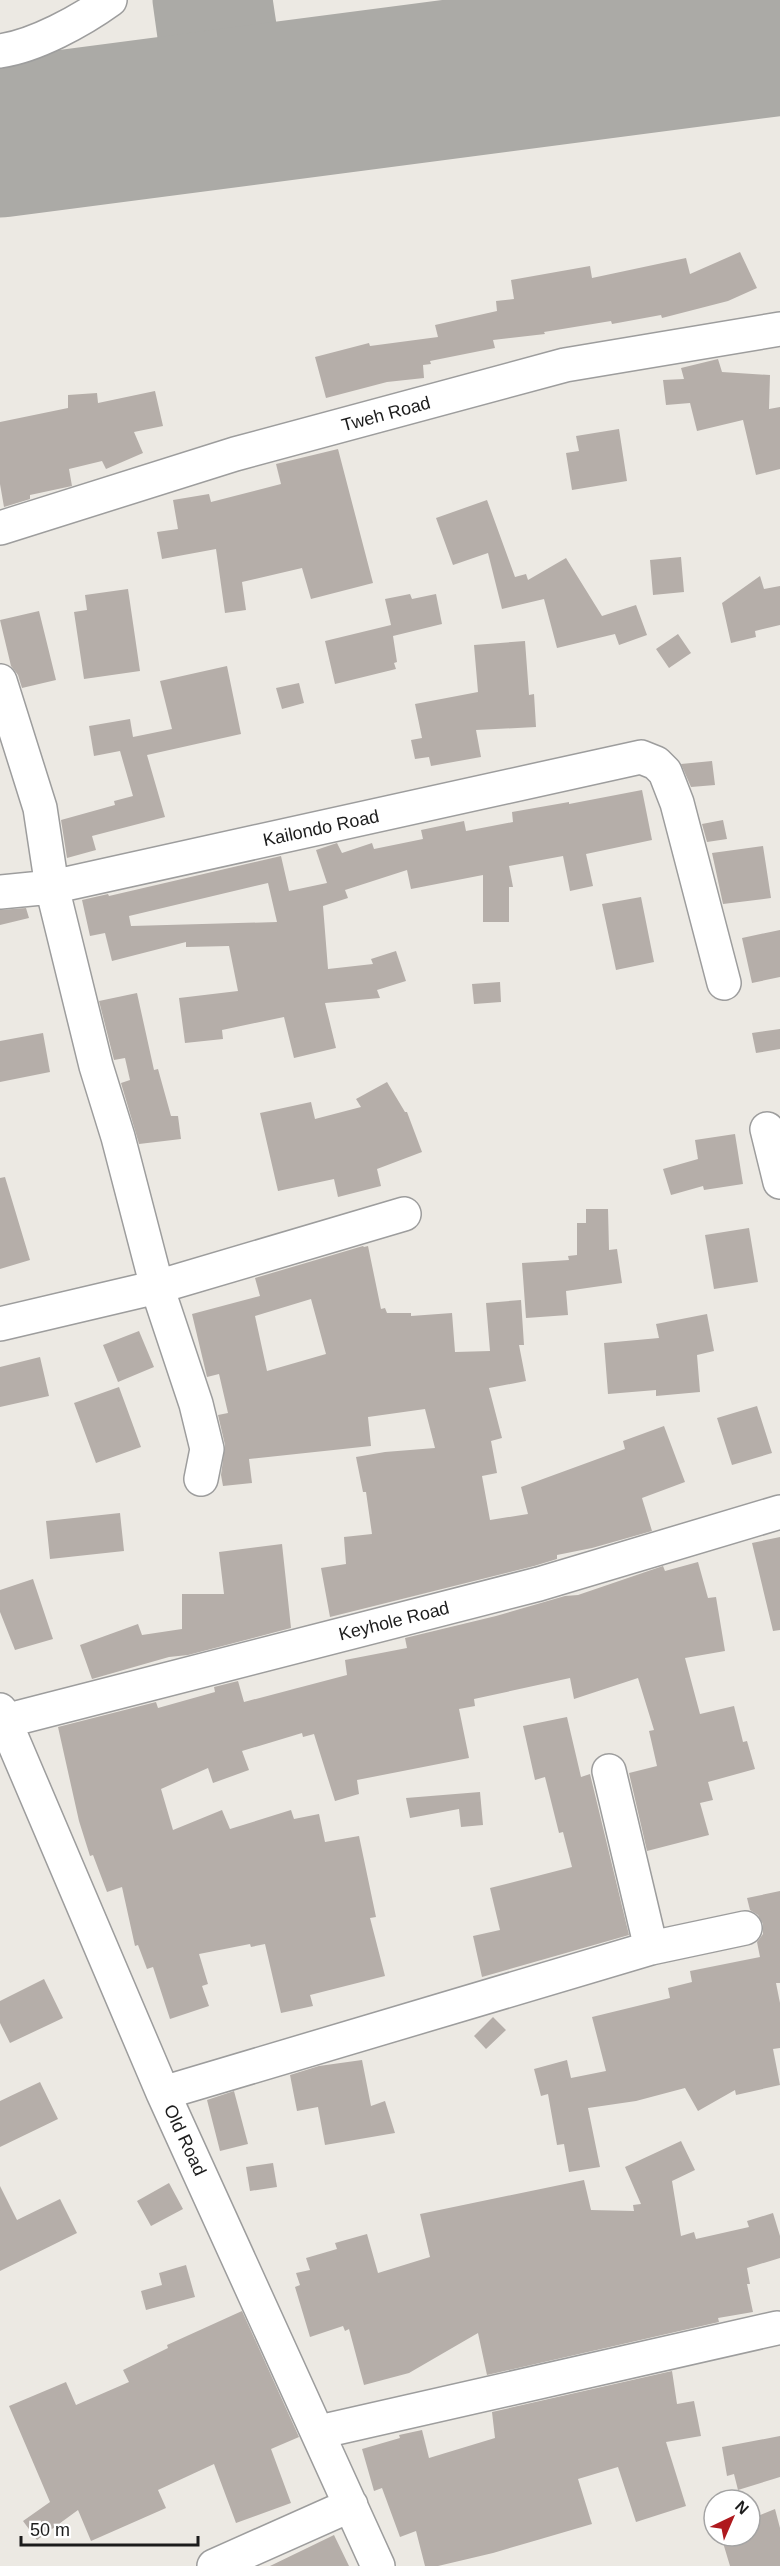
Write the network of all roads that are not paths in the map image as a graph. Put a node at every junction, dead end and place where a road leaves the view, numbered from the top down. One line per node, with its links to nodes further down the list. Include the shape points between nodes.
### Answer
1 (110, 0): 2 (street, via 61,28 14,49)
2 (0, 51)
3 (780, 329): 4 (street, Tweh Road, via 565,365 235,454)
4 (0, 528)
5 (0, 681): 6 (street, via 40,808)
6 (52, 887): 7 (street, Kailondo Road); 8 (street, Kailondo Road, via 641,757 665,772 677,802); 12 (street)
7 (0, 892)
8 (724, 983)
9 (767, 1130): 10 (street)
10 (780, 1182)
11 (405, 1214): 12 (street)
12 (157, 1287): 13 (street); 14 (street, via 207,1449)
13 (0, 1324)
14 (201, 1479)
15 (780, 1512): 16 (street, Keyhole Road, via 539,1584)
16 (2, 1716): 20 (street, Old Road)
17 (609, 1771): 19 (street)
18 (745, 1928): 19 (street)
19 (651, 1948): 20 (street)
20 (163, 2093): 22 (street, Old Road)
21 (777, 2328): 22 (street)
22 (318, 2432): 23 (street, Old Road)
23 (351, 2505): 24 (street); 25 (street, Old Road)
24 (214, 2566)
25 (378, 2566)

